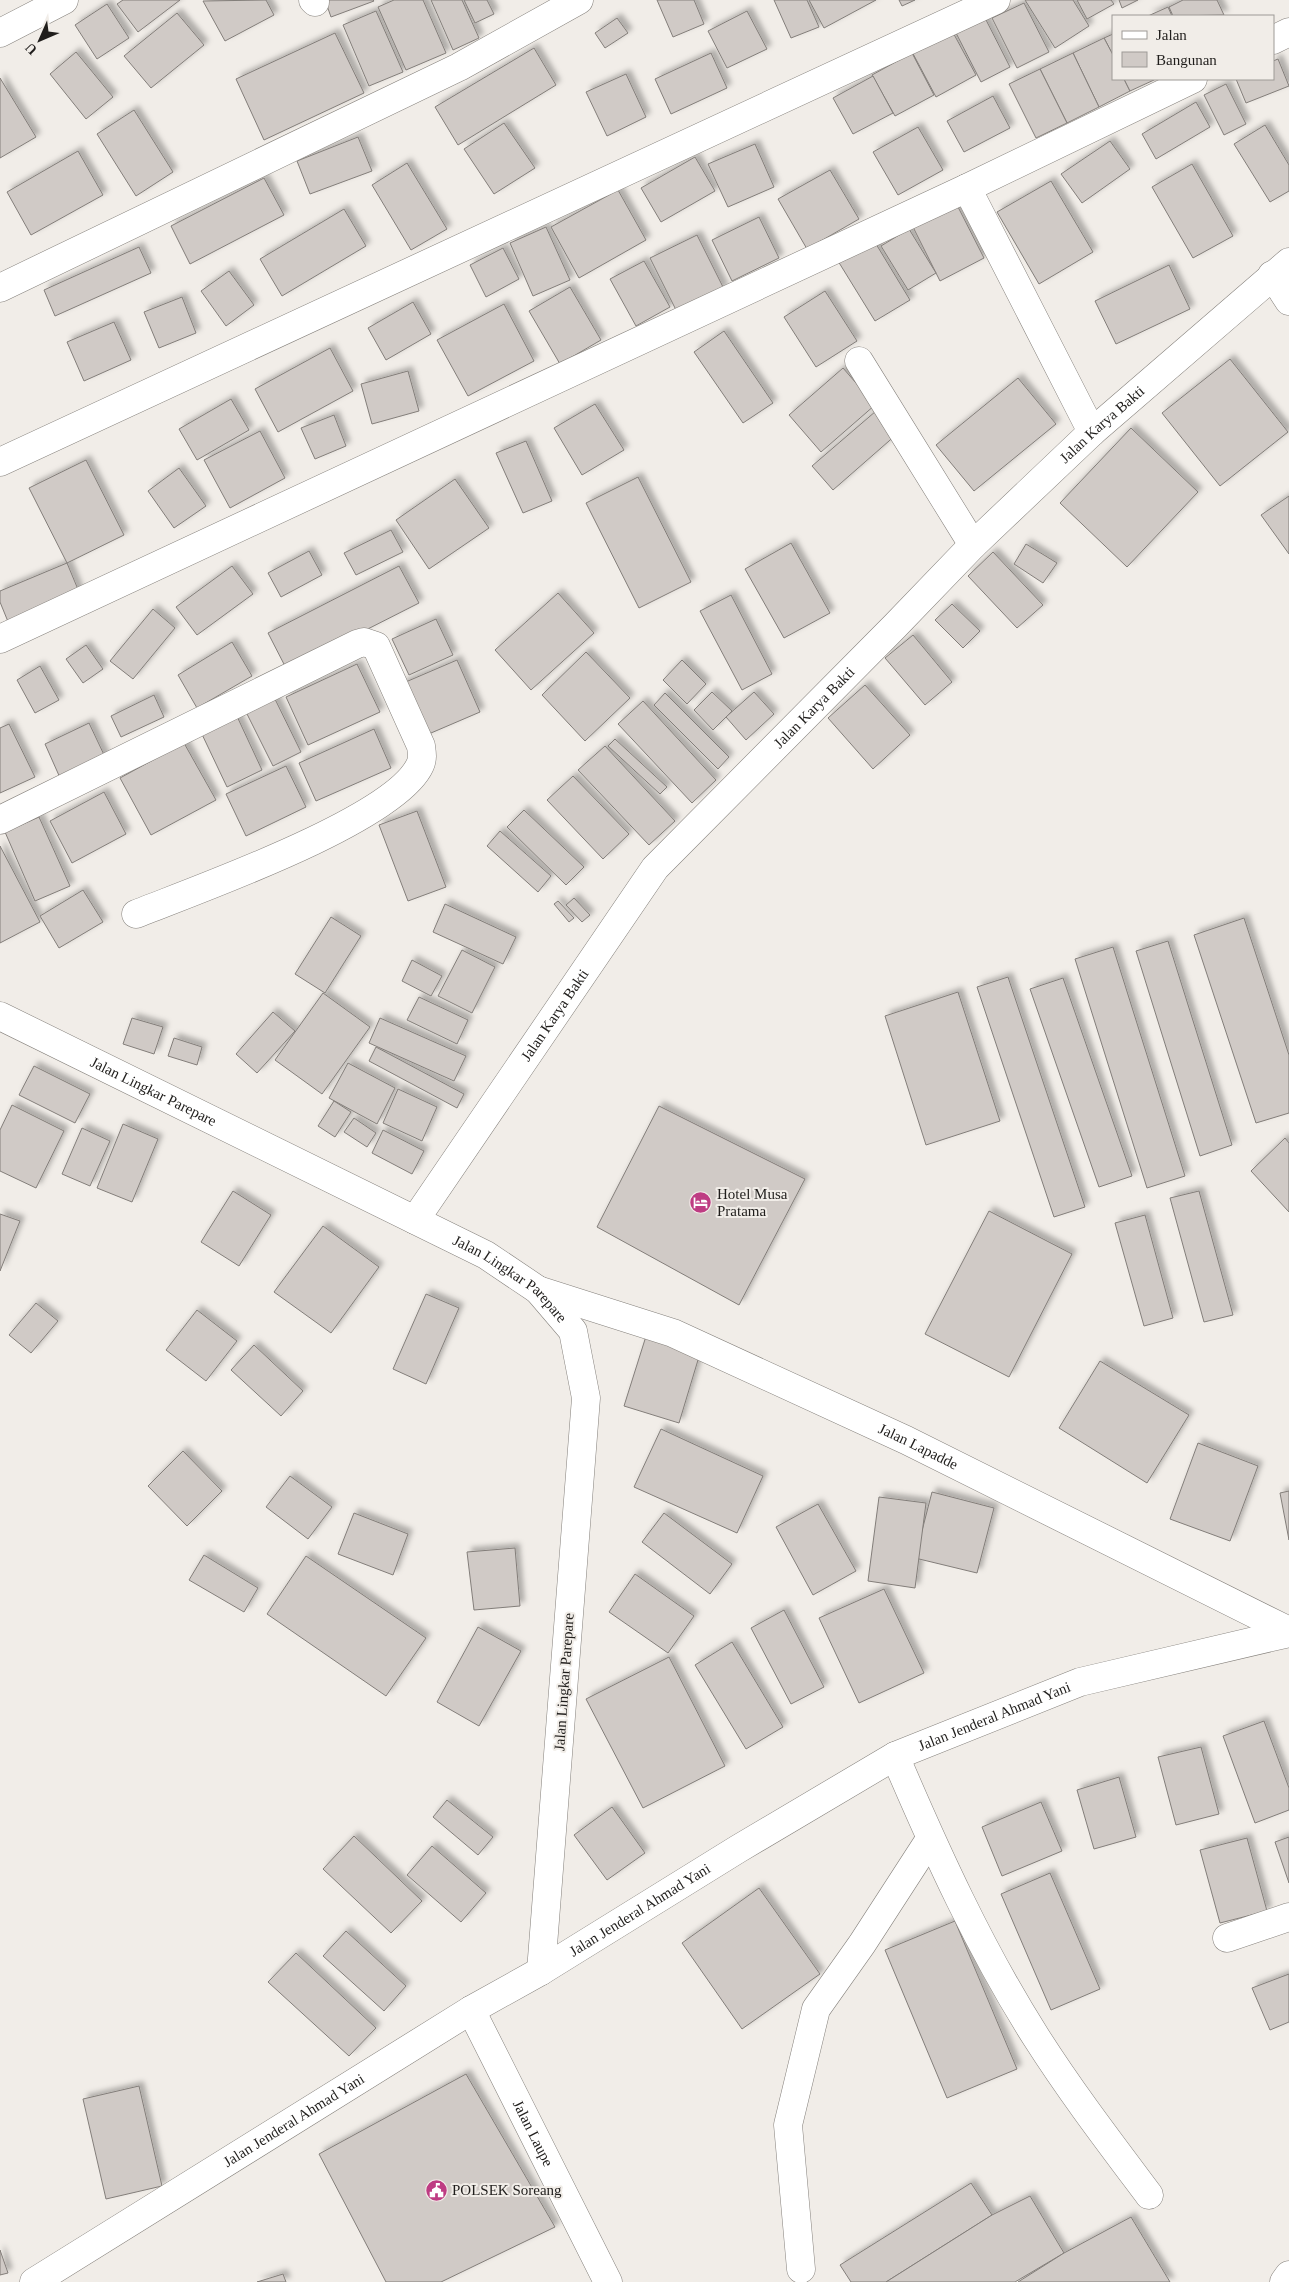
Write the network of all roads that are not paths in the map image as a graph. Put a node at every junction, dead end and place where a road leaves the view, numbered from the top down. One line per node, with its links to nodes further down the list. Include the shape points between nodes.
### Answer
1 (64, 0): 5 (main road)
2 (996, 0): 14 (main road)
3 (572, 1): 10 (main road, via 459,67)
4 (1289, 32): 6 (main road)
5 (0, 33)
6 (1274, 40)
7 (1191, 80): 8 (main road)
8 (967, 188): 13 (main road); 16 (main road)
9 (1281, 268): 11 (main road); 13 (main road, Jalan Karya Bakti)
10 (0, 288)
11 (1289, 301)
12 (859, 361): 15 (main road)
13 (1092, 432): 15 (main road, Jalan Karya Bakti)
14 (0, 462)
15 (973, 544): 20 (main road, Jalan Karya Bakti, via 655,868)
16 (0, 639)
17 (0, 820): 18 (main road, via 357,644 364,642 376,646 421,746 422,758 414,775 382,804 282,856)
18 (136, 914)
19 (0, 1016): 20 (main road, Jalan Lingkar Parepare)
20 (415, 1220): 21 (main road, Jalan Lingkar Parepare, via 486,1255)
21 (538, 1290): 22 (main road, Jalan Lapadde, via 674,1333 906,1440); 27 (main road, Jalan Lingkar Parepare, via 573,1331 586,1398)
22 (1289, 1632): 23 (main road, Jalan Jenderal Ahmad Yani, via 1080,1682)
23 (895, 1756): 24 (main road); 27 (main road, Jalan Jenderal Ahmad Yani, via 738,1849)
24 (930, 1839): 29 (main road, via 976,1932 1036,2037); 30 (main road, via 816,2009 788,2125)
25 (1289, 1917): 26 (main road)
26 (1227, 1938)
27 (542, 1972): 28 (main road, Jalan Jenderal Ahmad Yani)
28 (471, 2010): 32 (main road, Jalan Jenderal Ahmad Yani); 33 (main road, Jalan Laupe)
29 (1149, 2195)
30 (801, 2269)
31 (1289, 2275): 34 (main road)
32 (34, 2282)
33 (608, 2282)
34 (1284, 2282)

